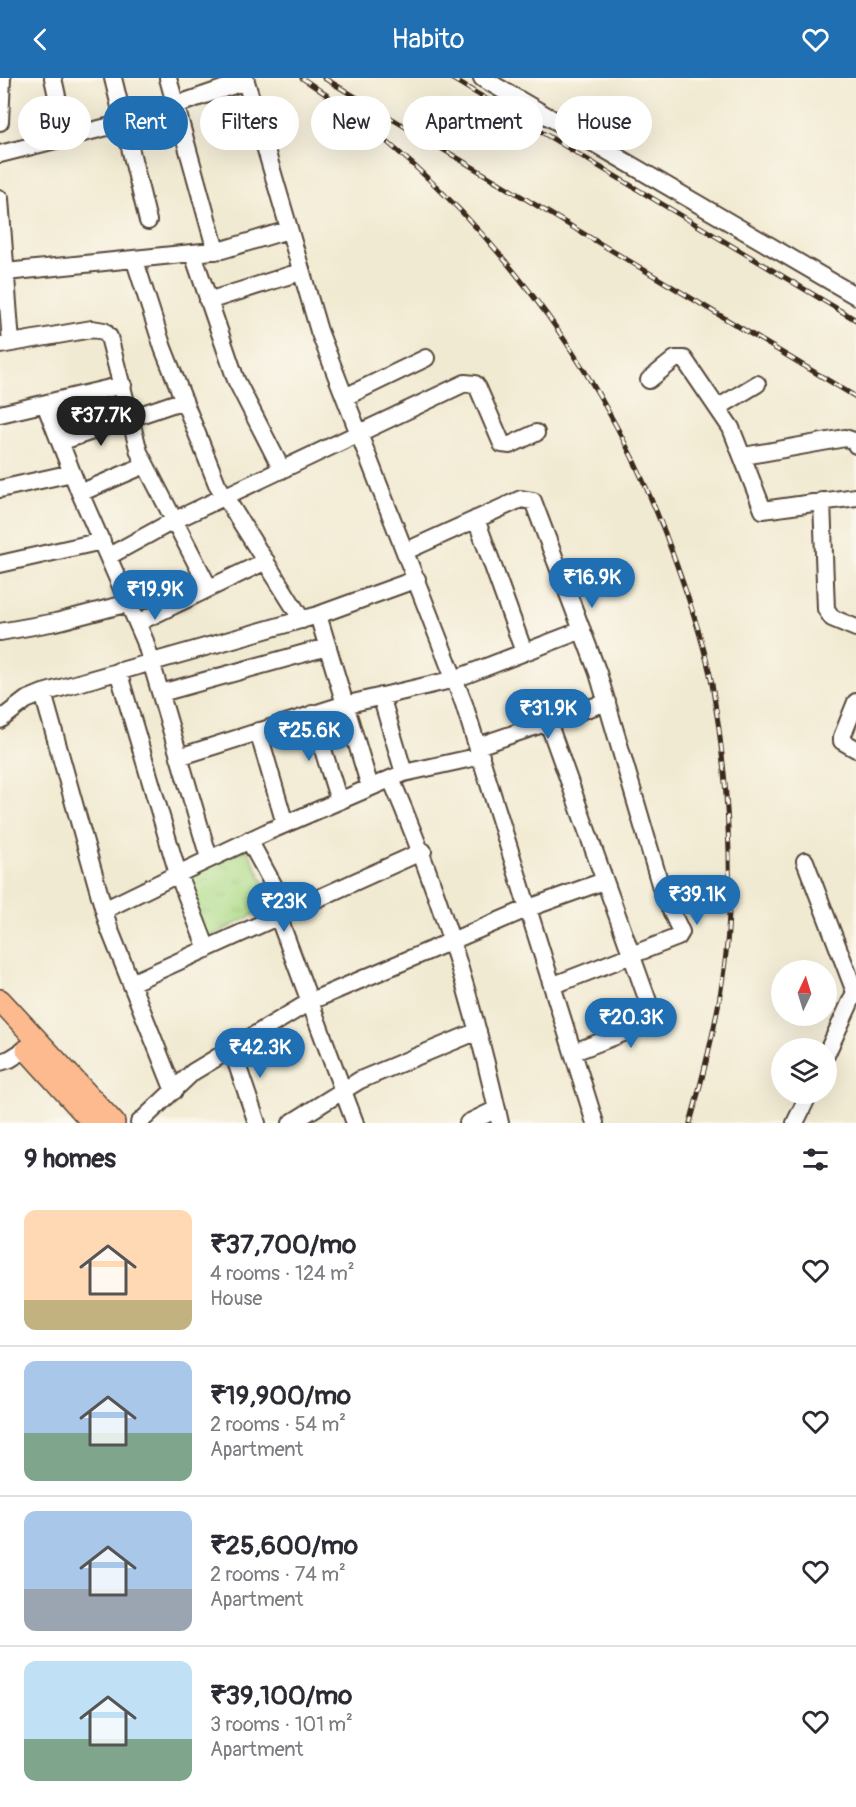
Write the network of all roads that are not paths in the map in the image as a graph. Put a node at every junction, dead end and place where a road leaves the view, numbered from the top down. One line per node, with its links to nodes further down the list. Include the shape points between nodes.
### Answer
1 (53, 78): 7 (street)
2 (113, 78): 8 (street)
3 (168, 78): 9 (street)
4 (482, 78): 25 (street)
5 (246, 80): 10 (street); 18 (street)
6 (1, 88): 11 (street)
7 (57, 96)
8 (117, 96)
9 (173, 96)
10 (188, 101)
11 (0, 122)
12 (18, 149): 15 (street)
13 (188, 149): 20 (street)
14 (130, 150): 17 (street)
15 (0, 154)
16 (0, 207): 19 (street)
17 (148, 221)
18 (288, 230): 20 (street); 24 (street)
19 (2, 247): 23 (street)
20 (216, 251): 21 (street)
21 (193, 254): 22 (street); 26 (street)
22 (135, 261): 23 (street); 33 (street)
23 (6, 272): 27 (street)
24 (300, 272): 26 (street); 32 (street)
25 (856, 296)
26 (208, 301): 44 (street, via 236,381)
27 (6, 344): 31 (street, via 92,329 104,331)
28 (426, 358): 32 (street)
29 (650, 380): 35 (street, via 680,357)
30 (757, 384): 35 (street)
31 (123, 385): 34 (street); 37 (street)
32 (345, 397): 38 (street)
33 (184, 400): 37 (street); 48 (street, via 217,484)
34 (45, 404): 36 (street); 40 (street)
35 (718, 407): 42 (street)
36 (0, 414)
37 (130, 419): 40 (street); 43 (street)
38 (358, 432): 39 (street, via 470,382 478,388 502,444 510,445); 44 (street); 54 (street)
39 (536, 433)
40 (60, 442): 45 (street)
41 (856, 445): 42 (street, via 845,438)
42 (744, 456): 50 (street, via 763,510)
43 (145, 465): 47 (street); 52 (street)
44 (282, 470): 48 (street)
45 (72, 473): 46 (street); 47 (street)
46 (0, 489)
47 (80, 493): 53 (street)
48 (226, 497): 52 (street); 55 (street)
49 (856, 497): 50 (street)
50 (822, 501): 62 (street, via 826,609 832,618)
51 (476, 519): 54 (street); 63 (street, via 521,499 533,501); 66 (street)
52 (173, 521): 53 (street); 58 (street)
53 (105, 548): 56 (street); 59 (street)
54 (406, 551): 57 (street)
55 (266, 561): 58 (street); 60 (street)
56 (0, 564)
57 (417, 579): 60 (street); 69 (street)
58 (209, 588): 61 (street)
59 (129, 603): 61 (street); 64 (street)
60 (310, 617): 65 (street); 67 (street)
61 (137, 622): 67 (street)
62 (856, 628)
63 (582, 630): 66 (street); 73 (street)
64 (0, 632)
65 (327, 647): 71 (street); 75 (street)
66 (525, 652): 69 (street)
67 (152, 662): 68 (street); 71 (street)
68 (118, 671): 70 (street); 91 (street)
69 (455, 679): 72 (street); 81 (street)
70 (43, 693): 77 (street, via 26,700); 94 (street)
71 (160, 693): 82 (street)
72 (381, 696): 75 (street); 83 (street)
73 (607, 702): 78 (street); 98 (street, via 662,891 681,932 678,937)
74 (856, 702): 80 (street, via 842,737 842,741)
75 (345, 704): 76 (street); 84 (street)
76 (312, 714): 79 (street); 85 (street)
77 (0, 720)
78 (548, 722): 81 (street); 92 (street)
79 (258, 731): 82 (street); 86 (street)
80 (856, 749)
81 (479, 751): 83 (street); 93 (street)
82 (179, 757): 89 (street)
83 (398, 776): 84 (street); 88 (street)
84 (370, 787): 85 (street)
85 (339, 801): 86 (street)
86 (285, 824): 87 (street)
87 (249, 840): 89 (street); 95 (street)
88 (423, 852): 95 (street); 96 (street)
89 (209, 858): 91 (street)
90 (805, 861): 101 (street)
91 (178, 874): 94 (street); 97 (street)
92 (604, 881): 93 (street); 98 (street)
93 (529, 908): 96 (street); 100 (street)
94 (104, 910): 99 (street)
95 (283, 914): 97 (street); 103 (street)
96 (453, 941): 103 (street); 105 (street)
97 (207, 949): 99 (street)
98 (631, 955): 100 (street); 109 (street, via 654,1021)
99 (131, 983): 112 (street)
100 (554, 985): 109 (street)
101 (856, 991): 106 (street)
102 (0, 1000): 116 (main road)
103 (311, 1001): 107 (street); 111 (street)
104 (0, 1021): 108 (main road)
105 (478, 1031): 111 (street); 114 (street)
106 (834, 1038)
107 (231, 1047): 112 (street, via 193,1072); 118 (street)
108 (26, 1048): 110 (street); 115 (main road)
109 (574, 1052): 122 (street)
110 (0, 1062)
111 (342, 1089): 119 (street); 120 (street)
112 (174, 1092): 117 (street)
113 (804, 1104): 123 (street)
114 (499, 1116): 121 (street)
115 (87, 1121)
116 (114, 1123)
117 (139, 1123)
118 (257, 1123)
119 (291, 1123)
120 (356, 1123)
121 (468, 1123)
122 (595, 1123)
123 (795, 1123)

